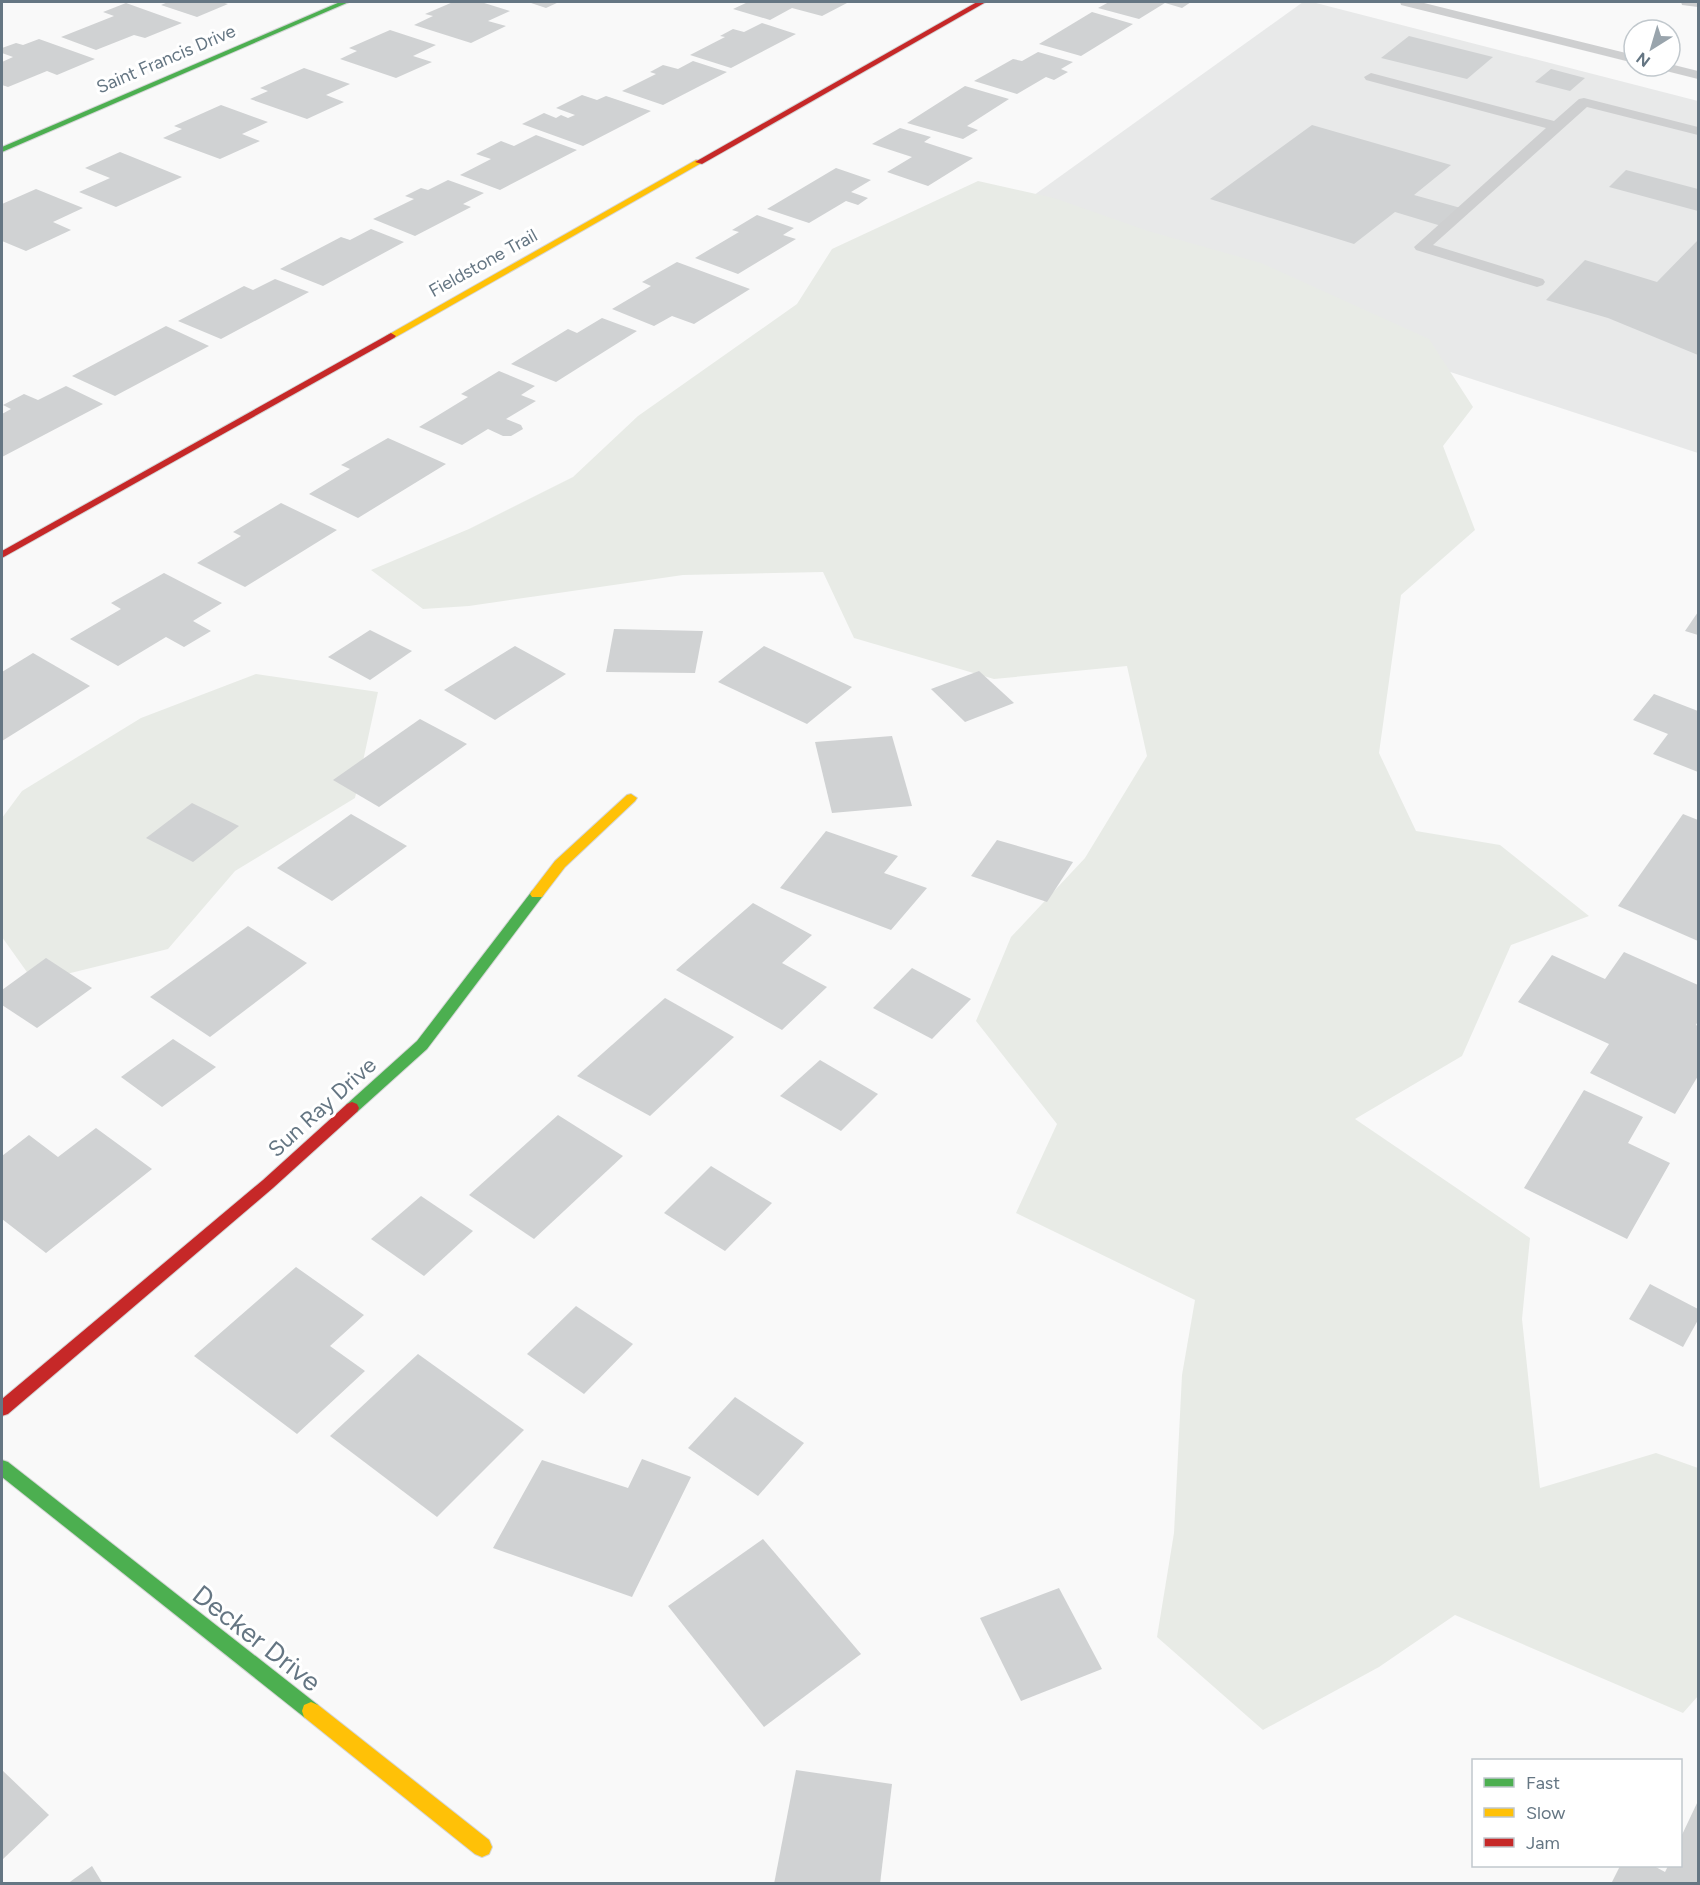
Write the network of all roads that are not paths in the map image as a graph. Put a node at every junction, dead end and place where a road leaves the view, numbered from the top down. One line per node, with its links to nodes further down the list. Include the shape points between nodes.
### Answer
1 (345, 2): 12 (street, Saint Francis Drive)
2 (982, 2): 14 (street, Fieldstone Trail)
3 (1406, 2): 6 (lane)
4 (1687, 2): 5 (lane)
5 (1698, 3)
6 (1622, 56)
7 (1682, 71): 8 (lane)
8 (1698, 75)
9 (1371, 77): 10 (lane)
10 (1556, 126): 11 (lane, via 1584,102); 13 (lane, via 1422,247)
11 (1698, 131)
12 (2, 150)
13 (1537, 282)
14 (2, 555)
15 (631, 798): 16 (street, Sun Ray Drive, via 560,864 422,1045 267,1184)
16 (2, 1409)
17 (2, 1467): 18 (street, Decker Drive)
18 (482, 1846)

